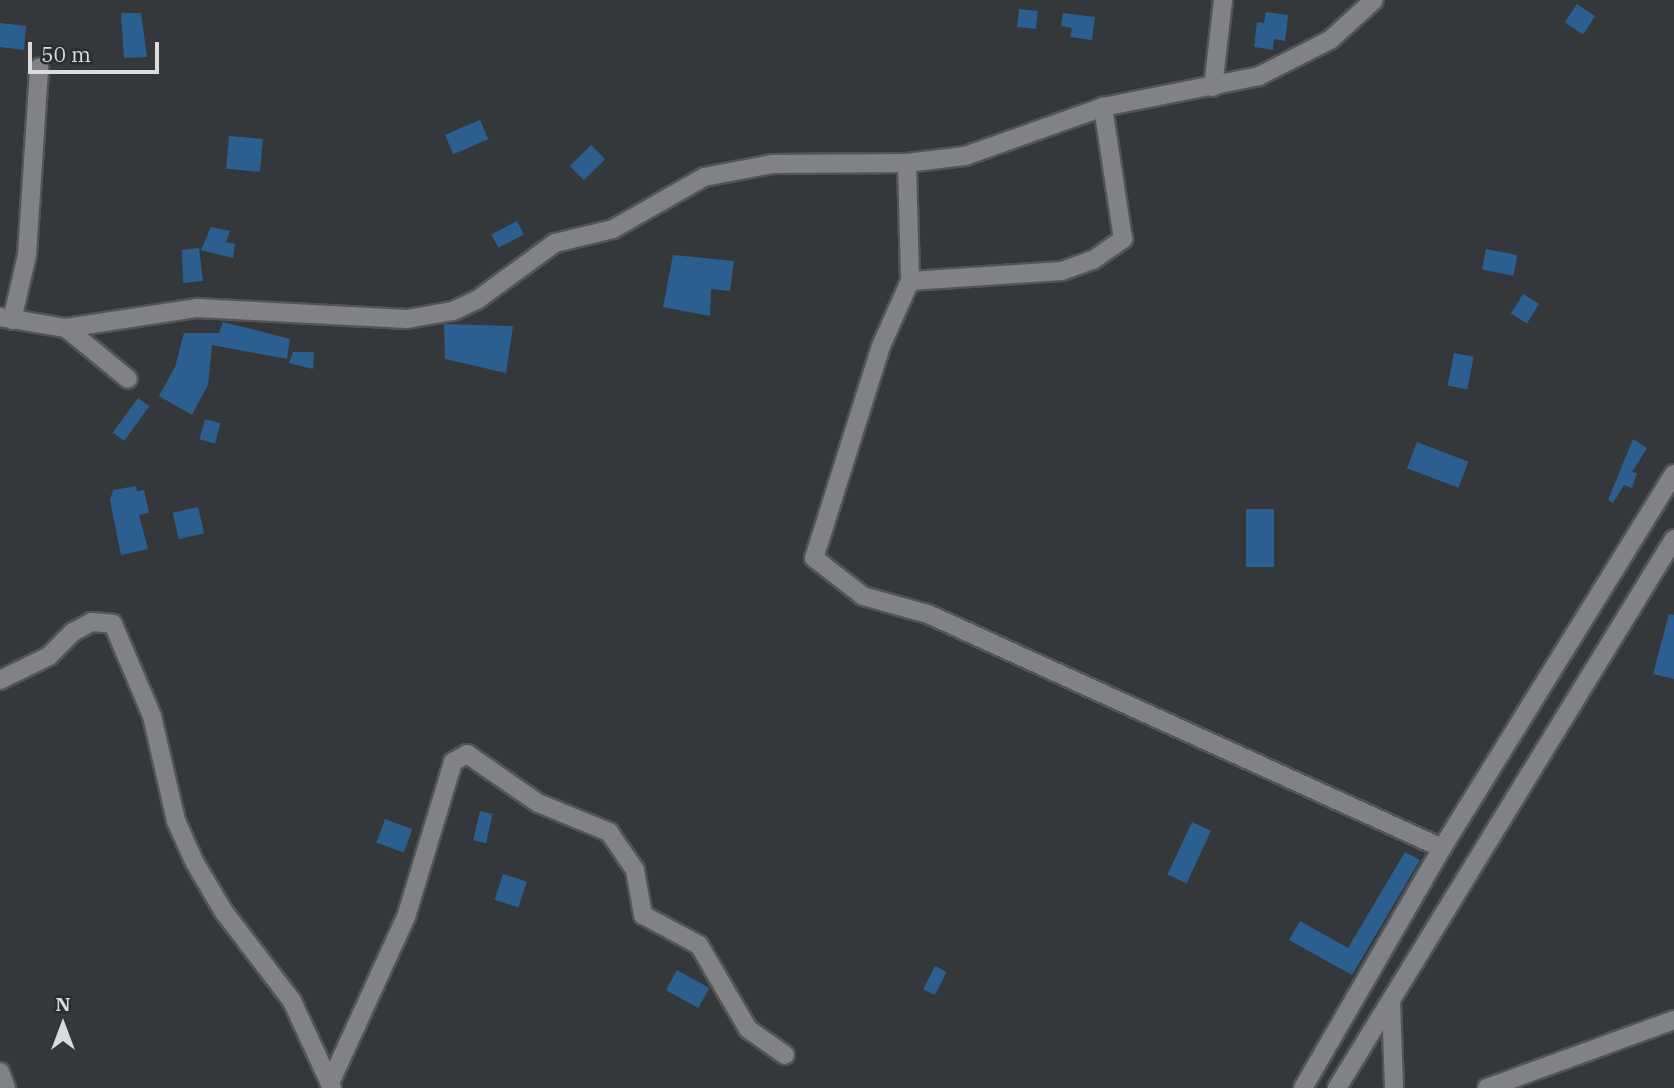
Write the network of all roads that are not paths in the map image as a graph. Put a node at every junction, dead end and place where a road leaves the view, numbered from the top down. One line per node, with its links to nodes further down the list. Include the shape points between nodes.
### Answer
1 (1223, 0): 4 (street)
2 (1374, 0): 4 (street, via 1331,40 1259,76)
3 (39, 67): 8 (street, via 27,255)
4 (1213, 86): 5 (street)
5 (1103, 107): 6 (street, via 998,146); 7 (street, via 1123,239 1093,260 1062,271)
6 (908, 163): 7 (street); 9 (street, via 772,164 704,177 613,229 555,243 478,300 453,311 407,318 197,308)
7 (910, 281): 14 (street, via 881,346 814,558 863,596 928,614)
8 (6, 318): 9 (street)
9 (66, 328): 10 (street)
10 (128, 379)
11 (1674, 474): 14 (street)
12 (1674, 539): 15 (street)
13 (0, 680): 19 (street, via 49,656 73,632 92,622 113,624 152,716 176,821 195,863 223,912 292,1001)
14 (1442, 848): 21 (street)
15 (1391, 1001): 22 (street); 23 (street)
16 (1674, 1020): 24 (street)
17 (785, 1055): 19 (street, via 747,1029 699,945 643,915 635,870 609,832 538,803 467,754 453,762 406,917)
18 (0, 1072): 20 (street)
19 (331, 1086)
20 (6, 1088)
21 (1303, 1088)
22 (1337, 1088)
23 (1394, 1088)
24 (1487, 1088)

